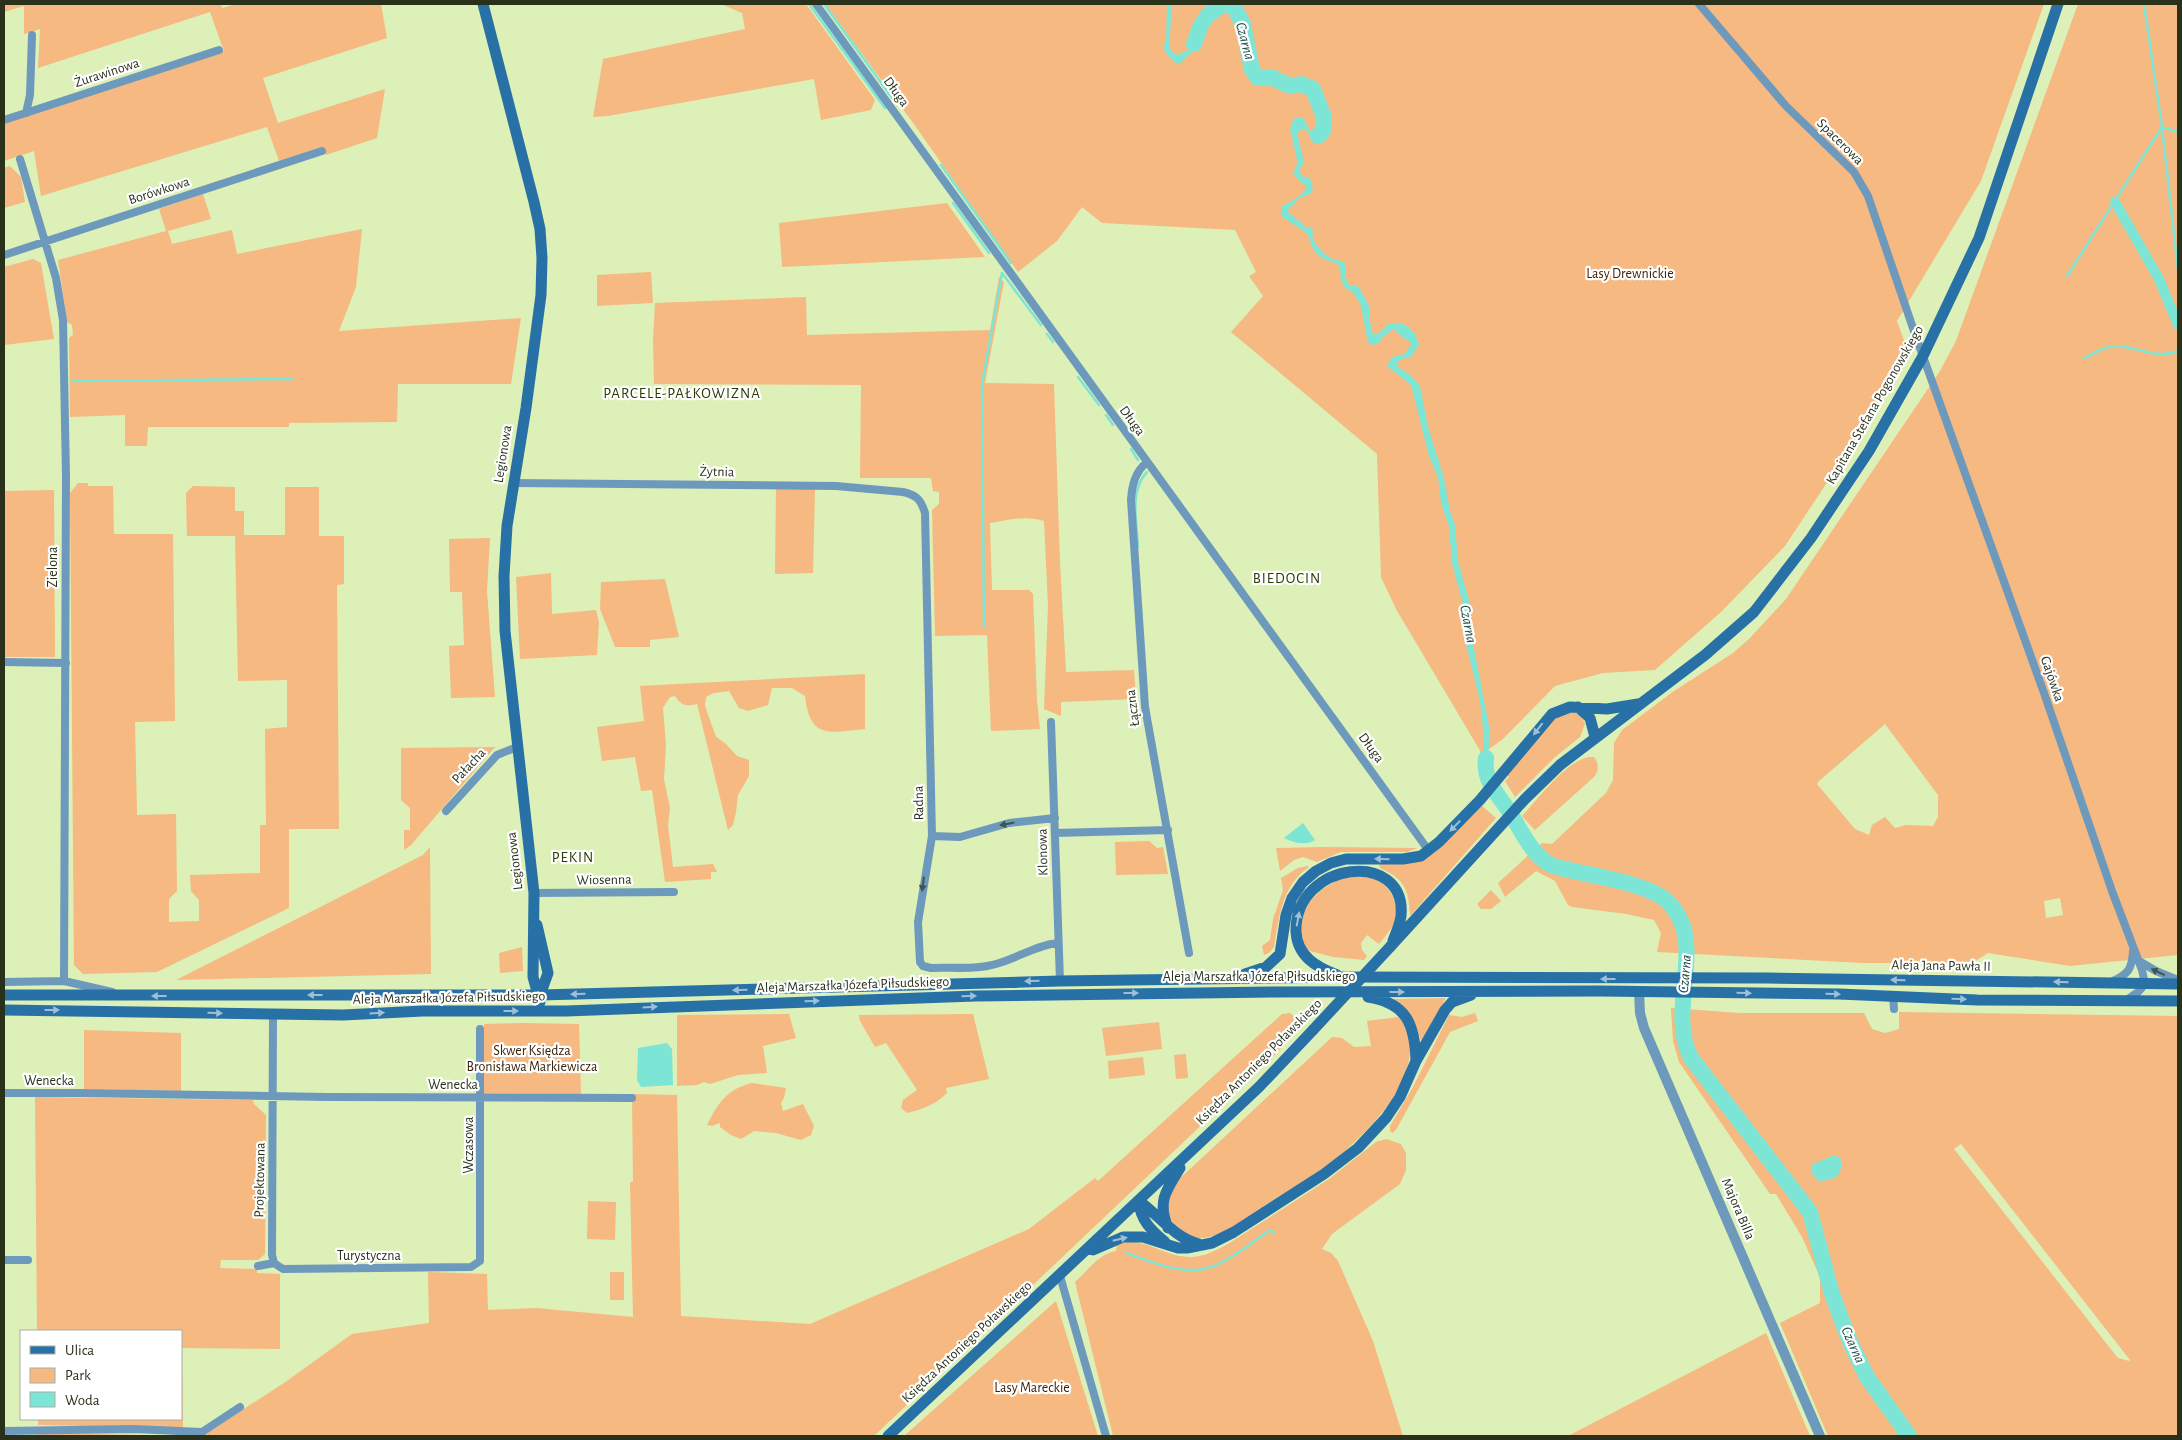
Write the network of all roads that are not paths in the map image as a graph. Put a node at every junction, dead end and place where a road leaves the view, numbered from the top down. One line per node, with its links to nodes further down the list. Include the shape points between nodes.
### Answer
1 (484, 4): 15 (main road, Legionowa, via 534,202 542,258 539,317)
2 (816, 4): 14 (street, Długa)
3 (1699, 4): 13 (street, Spacerowa, via 1786,106 1860,180)
4 (2058, 4): 13 (main road, Kapitana Stefana Pogonowskiego, via 1979,238)
5 (32, 35): 7 (street, via 30,95)
6 (219, 50): 7 (street, Żurawinowa)
7 (26, 113): 8 (street, Żurawinowa)
8 (4, 120)
9 (322, 150): 11 (street, Borówkowa)
10 (20, 159): 11 (street, Zielona)
11 (45, 242): 12 (street, Borówkowa); 18 (street, Zielona, via 56,278 63,320)
12 (4, 255)
13 (1923, 356): 19 (main road, Kapitana Stefana Pogonowskiego, via 1832,510 1765,599 1722,641); 34 (street, Gajówka)
14 (1147, 462): 26 (street, Łączna, via 1132,485 1131,518 1145,707); 29 (street, Długa)
15 (513, 483): 16 (street, Żytnia, via 836,486 903,492); 23 (main road, Legionowa, via 506,526 504,576 505,631)
16 (919, 498): 28 (street, Radna, via 924,513)
17 (4, 662): 18 (street)
18 (66, 663): 41 (street, Zielona)
19 (1643, 703): 20 (main road, via 1607,709); 22 (main road, Księdza Antoniego Poławskiego)
20 (1578, 707): 22 (main road, via 1590,718); 29 (main road, one-way to 29, via 1565,708 1548,717 1480,800)
21 (1052, 722): 25 (street, Klonowa)
22 (1595, 737): 33 (main road, Księdza Antoniego Poławskiego, via 1525,799)
23 (517, 747): 24 (street, Pałacha, via 497,754); 31 (main road, Legionowa)
24 (446, 811)
25 (1055, 818): 27 (street, Klonowa); 28 (street, one-way to 28, via 1009,823 960,836)
26 (1168, 830): 27 (street); 35 (street, Łączna)
27 (1055, 833): 32 (street, Klonowa)
28 (932, 836): 32 (street, Radna, one-way to 32, via 918,922 922,966 996,964 1046,944)
29 (1429, 851): 38 (main road, one-way to 38, via 1414,858 1351,858 1321,867 1307,878 1292,898 1280,954 1256,972)
30 (674, 892): 31 (street, Wiosenna)
31 (534, 893): 49 (main road, Legionowa, via 534,915 548,973)
32 (1058, 943): 39 (street, Klonowa)
33 (1390, 947): 37 (main road, one-way to 33, via 1311,962 1299,946 1296,931 1299,912 1308,894 1321,882 1339,873 1358,870 1378,875 1390,883 1398,896 1401,910); 65 (main road, Księdza Antoniego Poławskiego, bridge, via 1259,1087)
34 (2134, 948): 36 (street, Gajówka); 44 (street, via 2131,968)
35 (1189, 953)
36 (2139, 961): 43 (street, one-way to 36); 45 (street, Gajówka)
37 (1349, 977): 38 (main road, Aleja Marszałka Józefa Piłsudskiego); 40 (main road, Aleja Marszałka Józefa Piłsudskiego, one-way to 37)
38 (1221, 979): 39 (main road, Aleja Marszałka Józefa Piłsudskiego)
39 (1060, 980): 49 (main road, Aleja Marszałka Józefa Piłsudskiego, one-way to 49)
40 (1702, 980): 44 (main road, Aleja Jana Pawła II, one-way to 40)
41 (64, 981): 42 (street); 51 (street)
42 (4, 982)
43 (2178, 982): 45 (main road, Aleja Jana Pawła II)
44 (2110, 983): 45 (main road, Aleja Jana Pawła II)
45 (2144, 984): 53 (street, via 2136,995)
46 (1640, 991): 48 (main road, Aleja Marszałka Józefa Piłsudskiego); 52 (main road, Aleja Marszałka Józefa Piłsudskiego, one-way to 52); 81 (street, Majora Billa, via 1644,1028)
47 (1330, 992): 48 (main road, Aleja Marszałka Józefa Piłsudskiego, one-way to 48); 57 (main road, Aleja Marszałka Józefa Piłsudskiego, one-way to 47, via 1096,993); 60 (main road, via 1381,999 1401,1011 1414,1031)
48 (1480, 992): 60 (main road, via 1452,1002)
49 (540, 995): 51 (main road, Aleja Marszałka Józefa Piłsudskiego, one-way to 51); 57 (main road, Legionowa)
50 (4, 996): 51 (main road, Aleja Marszałka Józefa Piłsudskiego)
51 (131, 996)
52 (1893, 996): 53 (main road, one-way to 53); 55 (street)
53 (2123, 1001): 54 (main road)
54 (2178, 1001)
55 (1894, 1009)
56 (4, 1010): 58 (main road, Aleja Marszałka Józefa Piłsudskiego, one-way to 58)
57 (541, 1011): 58 (main road, Aleja Marszałka Józefa Piłsudskiego, one-way to 57)
58 (273, 1014): 62 (street)
59 (480, 1029): 63 (street, Wczasowa)
60 (1416, 1061): 69 (main road, via 1392,1108 1358,1148 1224,1239)
61 (4, 1093): 62 (street, Wenecka)
62 (273, 1096): 63 (street, Wenecka); 74 (street, Projektowana)
63 (481, 1097): 64 (street, Wenecka); 73 (street, Wczasowa)
64 (632, 1098)
65 (1190, 1152): 66 (main road, Księdza Antoniego Poławskiego); 67 (main road, via 1164,1194 1162,1209)
66 (1139, 1200): 67 (main road); 68 (main road, via 1144,1221); 70 (main road, Księdza Antoniego Poławskiego)
67 (1168, 1228): 69 (main road, via 1189,1241)
68 (1168, 1245): 69 (main road, via 1187,1248); 70 (main road, one-way to 68, via 1123,1237 1143,1237)
69 (1204, 1245)
70 (1077, 1259): 76 (main road, Księdza Antoniego Poławskiego)
71 (4, 1260): 72 (street)
72 (28, 1260)
73 (480, 1261): 74 (street, Turystyczna, via 471,1267 432,1268 283,1269)
74 (274, 1264): 75 (street, Turystyczna)
75 (258, 1266)
76 (1060, 1276): 79 (main road, Księdza Antoniego Poławskiego); 80 (street)
77 (240, 1407): 78 (street, via 202,1432 134,1429)
78 (4, 1431)
79 (888, 1436)
80 (1106, 1436)
81 (1820, 1436)

